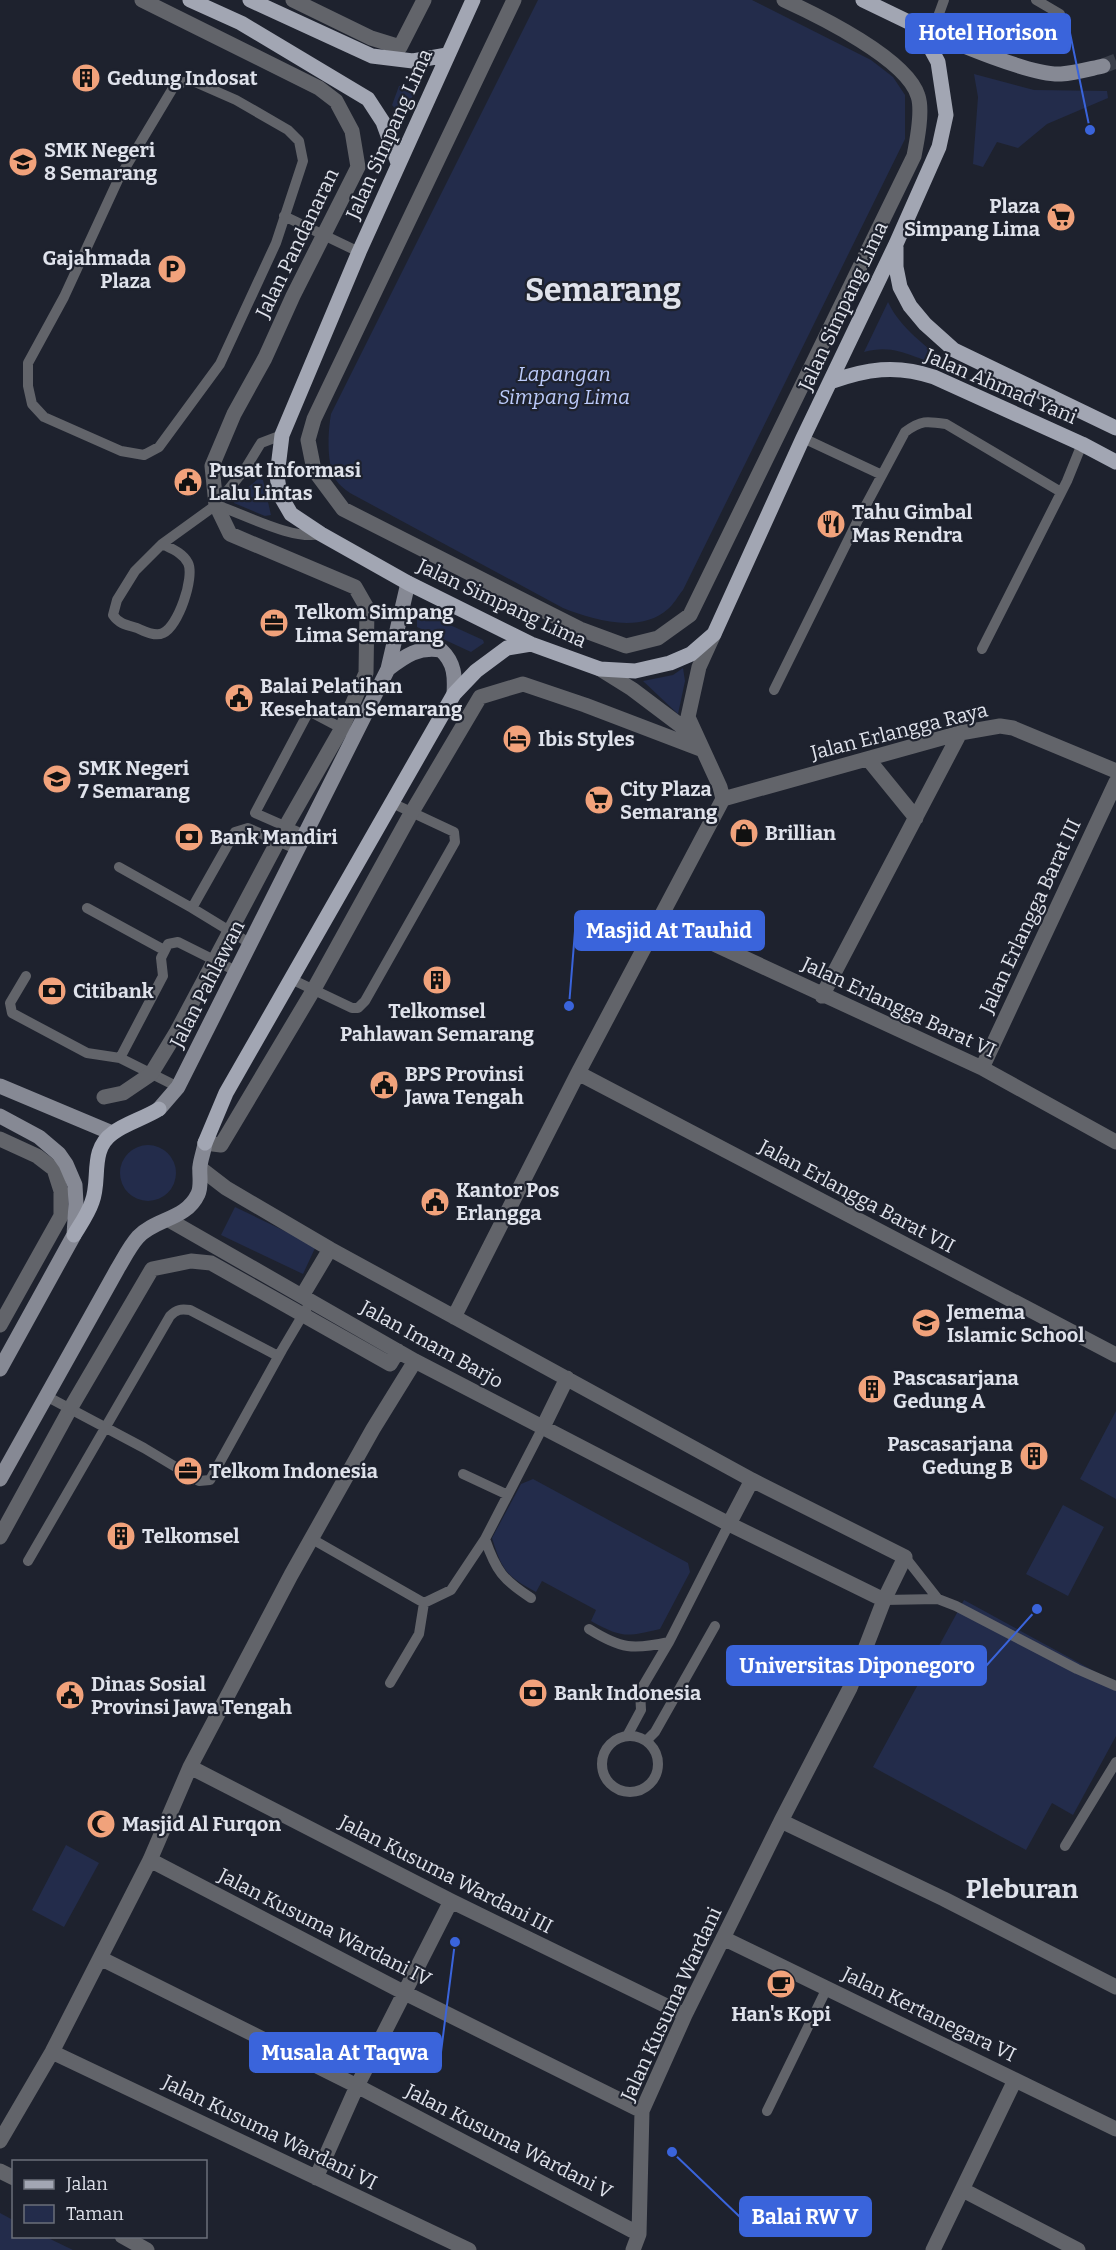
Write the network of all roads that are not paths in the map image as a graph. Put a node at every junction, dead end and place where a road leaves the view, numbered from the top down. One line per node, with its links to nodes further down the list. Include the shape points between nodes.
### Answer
1 (142, 0): 18 (street, Jalan Pandanaran, via 257,55 336,101 352,131 358,167)
2 (190, 0): 16 (main road, via 241,23 368,99 383,122)
3 (250, 0): 14 (main road, via 372,56 413,61)
4 (293, 0): 5 (street, via 371,38 400,47)
5 (424, 0)
6 (472, 0): 14 (main road, Jalan Simpang Lima)
7 (514, 0): 8 (street, Jalan Simpang Lima, via 314,418 308,440 314,470 343,509 580,629 626,646 658,638 690,615 914,156 919,129 918,96 902,71 875,48)
8 (784, 0)
9 (863, 0): 13 (main road)
10 (944, 0): 13 (lane)
11 (1036, 0): 12 (lane)
12 (1060, 14)
13 (926, 30): 15 (main road, via 1001,59 1059,74); 19 (main road, Jalan Simpang Lima, via 938,62 946,115 939,147)
14 (447, 55): 16 (main road, Jalan Simpang Lima)
15 (1103, 66)
16 (398, 163): 20 (main road, Jalan Simpang Lima)
17 (285, 216): 17 (lane, via 220,364 159,447 144,455 121,451 44,417 32,404 28,363 64,297 118,180 173,88 183,82 195,82 236,100 288,130 299,141 303,161); 18 (lane)
18 (324, 234): 20 (lane); 29 (street, Jalan Pandanaran, via 212,466)
19 (896, 244): 21 (main road, Jalan Simpang Lima); 22 (main road, Jalan Ahmad Yani, via 900,287 910,306 954,350)
20 (359, 252): 23 (main road, Jalan Simpang Lima)
21 (830, 382): 24 (main road, Jalan Simpang Lima); 25 (main road, Jalan Ahmad Yani, via 857,372 916,371)
22 (1116, 428)
23 (282, 435): 29 (lane, via 261,444); 30 (main road, Jalan Simpang Lima, via 277,476 280,495 291,514)
24 (803, 438): 27 (lane); 33 (main road, Jalan Simpang Lima)
25 (1082, 444): 26 (main road, Jalan Ahmad Yani); 28 (lane)
26 (1116, 462)
27 (882, 475): 28 (lane, via 905,432 916,423 930,421 946,424); 38 (lane)
28 (1061, 492): 35 (lane)
29 (216, 505): 30 (lane, via 285,531 309,537); 31 (lane); 40 (street, Jalan Pahlawan, via 230,534 355,587 367,608 366,673)
30 (321, 534): 32 (main road, Jalan Simpang Lima)
31 (162, 544): 31 (lane, via 135,571 113,615 118,622 156,634 172,627 191,579 183,556)
32 (408, 583): 34 (main road, Jalan Simpang Lima); 36 (main road, Jalan Pahlawan)
33 (714, 634): 37 (main road, Jalan Simpang Lima, via 691,654 670,663 635,671); 42 (street, via 699,667 688,717)
34 (531, 644): 37 (main road, Jalan Simpang Lima); 39 (main road, via 507,648)
35 (982, 649)
36 (388, 669): 39 (main road, via 412,653 430,648 441,650 451,662); 40 (main road, Jalan Pahlawan)
37 (600, 669): 42 (street, via 632,689)
38 (774, 690)
39 (454, 694): 47 (main road)
40 (348, 732): 50 (street, Jalan Pahlawan); 50 (lane, via 309,711 255,813); 51 (main road, Jalan Pahlawan)
41 (960, 733): 43 (street, Jalan Erlangga Raya); 44 (street, Jalan Erlangga Raya, via 1000,726 1013,728); 49 (street)
42 (700, 744): 46 (street); 48 (street, via 523,684 480,697)
43 (868, 759): 46 (street, Jalan Erlangga Raya); 49 (street)
44 (1116, 771)
45 (1116, 782): 68 (street, Jalan Erlangga Barat III)
46 (723, 799): 57 (street)
47 (392, 803): 48 (lane); 64 (main road)
48 (413, 812): 65 (street); 65 (lane, via 454,832 455,842 358,1008)
49 (916, 818): 66 (street)
50 (286, 826): 51 (lane); 52 (street, Jalan Pahlawan)
51 (305, 835): 53 (main road, Jalan Pahlawan)
52 (278, 842): 53 (lane); 56 (lane, via 248,828 235,832); 58 (street, Jalan Pahlawan)
53 (298, 850): 59 (main road, Jalan Pahlawan)
54 (119, 867): 56 (lane)
55 (87, 908): 60 (lane)
56 (192, 908): 58 (lane)
57 (660, 919): 66 (street, Jalan Erlangga Barat VI); 70 (street)
58 (231, 932): 59 (lane); 61 (street, Jalan Pahlawan)
59 (251, 944): 62 (main road, Jalan Pahlawan)
60 (164, 950): 61 (lane, via 171,942 178,942); 67 (lane, via 163,976)
61 (215, 960): 62 (lane); 69 (street, Jalan Pahlawan)
62 (237, 972): 72 (main road, Jalan Pahlawan)
63 (26, 976): 67 (lane, via 10,1003 12,1014 87,1053)
64 (291, 979): 65 (lane); 78 (main road, via 226,1093)
65 (314, 989): 78 (street, via 221,1145)
66 (822, 996): 68 (street, Jalan Erlangga Barat VI)
67 (120, 1058): 69 (lane)
68 (982, 1068): 77 (street, Jalan Erlangga Barat VI)
69 (151, 1074): 72 (lane); 73 (street, Jalan Pahlawan, via 123,1093)
70 (578, 1074): 85 (street); 88 (street, Jalan Erlangga Barat VII)
71 (0, 1086): 75 (main road)
72 (178, 1088): 75 (main road, Jalan Pahlawan, via 159,1109)
73 (104, 1097)
74 (0, 1116): 81 (main road, via 39,1137 66,1164 76,1193)
75 (112, 1133): 81 (main road, via 99,1150 92,1202)
76 (0, 1139): 86 (street, via 37,1156 54,1169 61,1191 61,1216)
77 (1116, 1142)
78 (206, 1143): 79 (main road)
79 (200, 1168): 80 (main road, via 198,1193 188,1207); 82 (street, Jalan Imam Barjo, via 226,1188)
80 (170, 1220): 83 (street, Jalan Imam Barjo); 93 (main road, via 152,1226 138,1237)
81 (74, 1235): 91 (main road)
82 (330, 1249): 83 (street); 85 (street, Jalan Imam Barjo)
83 (307, 1299): 84 (lane); 87 (street, Jalan Imam Barjo)
84 (303, 1315): 87 (street, via 390,1364); 89 (lane); 94 (street, via 211,1263 190,1261 152,1269)
85 (454, 1317): 92 (street, Jalan Imam Barjo)
86 (0, 1325)
87 (398, 1351): 90 (street, Jalan Imam Barjo)
88 (1116, 1355)
89 (278, 1356): 96 (lane, via 190,1310 181,1309 170,1316); 96 (lane, via 210,1480 199,1481)
90 (415, 1361): 95 (street, Jalan Imam Barjo); 103 (street)
91 (0, 1369)
92 (567, 1378): 95 (street); 99 (street, Jalan Imam Barjo)
93 (46, 1396): 94 (lane); 98 (main road)
94 (70, 1409): 96 (lane); 102 (street)
95 (543, 1427): 100 (lane); 101 (street, Jalan Imam Barjo)
96 (105, 1428): 106 (lane)
97 (463, 1474): 100 (lane)
98 (0, 1479)
99 (752, 1480): 101 (street); 105 (street, Jalan Imam Barjo)
100 (508, 1495): 104 (lane)
101 (729, 1524): 109 (street, Jalan Imam Barjo); 113 (lane)
102 (0, 1537)
103 (312, 1539): 110 (lane); 119 (street)
104 (485, 1539): 107 (lane, via 497,1569); 110 (lane, via 451,1590)
105 (905, 1557): 108 (lane); 109 (street, Jalan Kusuma Wardani)
106 (28, 1561)
107 (531, 1598)
108 (938, 1599): 109 (lane); 115 (lane)
109 (884, 1600): 120 (street, Jalan Kusuma Wardani, via 850,1688)
110 (424, 1603): 114 (lane, via 419,1634)
111 (715, 1626): 117 (lane, via 655,1732)
112 (589, 1629): 113 (lane, via 612,1644 641,1648)
113 (669, 1642): 116 (lane, via 640,1692 641,1710)
114 (390, 1683)
115 (1116, 1686)
116 (627, 1736): 117 (lane); 117 (lane, via 610,1744 602,1769 610,1785 627,1792 644,1788 656,1775 657,1756)
117 (646, 1741)
118 (1116, 1762): 121 (lane)
119 (190, 1767): 122 (street); 123 (street, Jalan Kusuma Wardani III)
120 (781, 1821): 124 (street, Jalan Kusuma Wardani); 126 (street)
121 (1065, 1846)
122 (150, 1860): 125 (street); 128 (street, Jalan Kusuma Wardani IV)
123 (451, 1901): 128 (street); 129 (street, Jalan Kusuma Wardani III)
124 (723, 1938): 127 (street, Jalan Kertanegara VI); 129 (street, Jalan Kusuma Wardani)
125 (100, 1958): 130 (street); 132 (street, Jalan Kusuma Wardani V)
126 (1116, 1987)
127 (827, 1988): 131 (street, Jalan Kertanegara VI); 134 (lane)
128 (403, 1992): 132 (street); 133 (street, Jalan Kusuma Wardani IV)
129 (685, 2015): 133 (street, Jalan Kusuma Wardani)
130 (52, 2052): 136 (street); 137 (street, Jalan Kusuma Wardani VI)
131 (1015, 2080): 135 (street, Jalan Kertanegara VI); 138 (street)
132 (357, 2086): 137 (street); 139 (street, Jalan Kusuma Wardani V)
133 (642, 2111): 139 (street, Jalan Kusuma Wardani)
134 (767, 2111)
135 (1116, 2129)
136 (0, 2141)
137 (316, 2178): 142 (street, Jalan Kusuma Wardani VI)
138 (963, 2190): 144 (street); 145 (street)
139 (639, 2234): 143 (street, Jalan Kusuma Wardani)
140 (126, 2238): 141 (street)
141 (147, 2250)
142 (470, 2250)
143 (633, 2250)
144 (933, 2250)
145 (1078, 2250)

